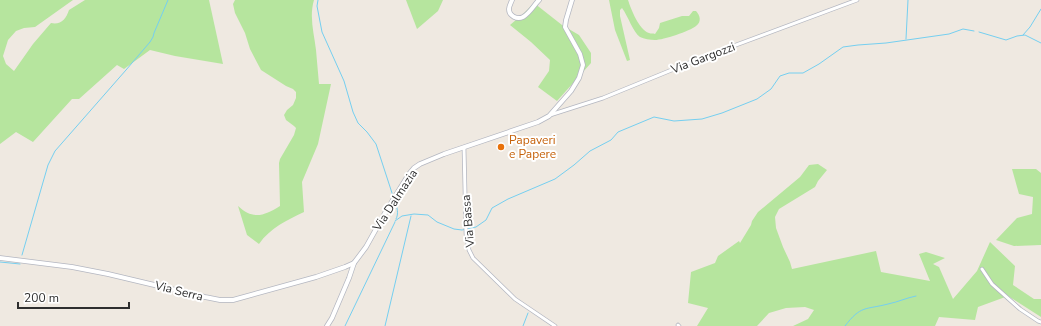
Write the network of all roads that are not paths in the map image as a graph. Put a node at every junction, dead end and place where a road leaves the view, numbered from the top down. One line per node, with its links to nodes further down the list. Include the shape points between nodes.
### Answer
1 (512, 0): 2 (main road, via 510,14 519,18 527,14)
2 (539, 0)
3 (572, 0): 5 (main road, Via Dalmazia, via 565,27 583,65 571,91)
4 (858, 0): 5 (street, Via Gargozzi, via 603,98)
5 (549, 116): 6 (main road, Via Dalmazia)
6 (464, 148): 8 (main road, Via Dalmazia, via 414,168); 12 (street, Via Bassa, via 466,234 473,258 515,299)
7 (0, 258): 8 (main road, Via Serra, via 72,267 220,300 233,300 310,279)
8 (354, 263): 11 (main road)
9 (982, 269): 10 (street, via 992,284 1020,309)
10 (1041, 322)
11 (327, 326)
12 (555, 326)

